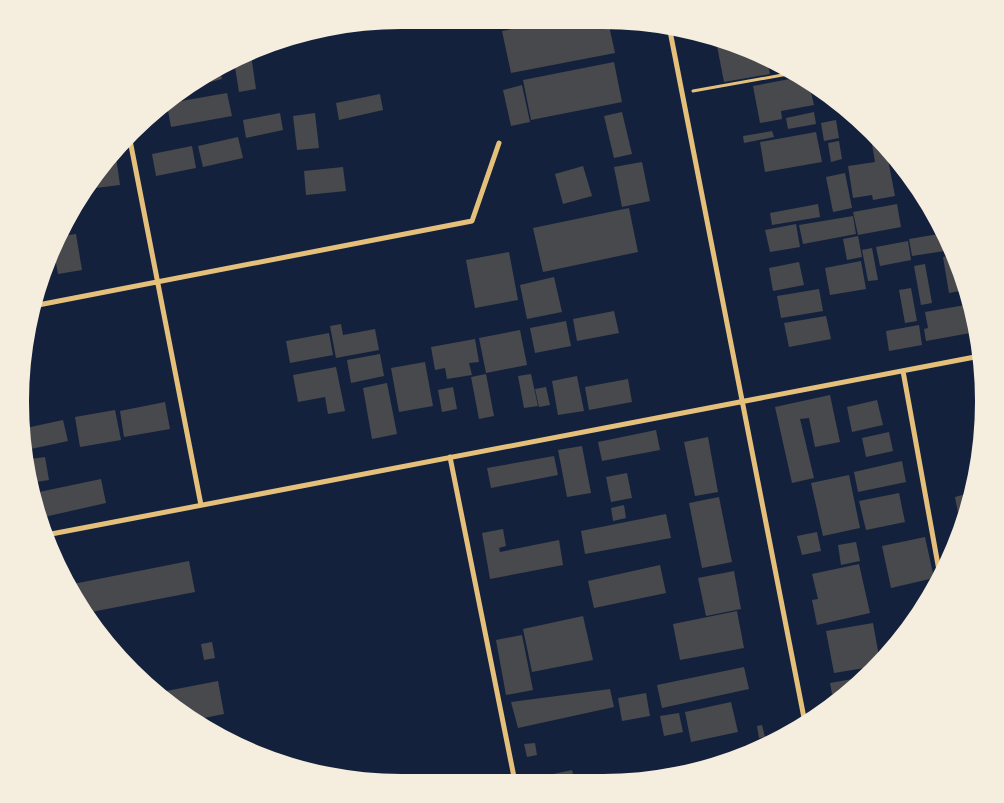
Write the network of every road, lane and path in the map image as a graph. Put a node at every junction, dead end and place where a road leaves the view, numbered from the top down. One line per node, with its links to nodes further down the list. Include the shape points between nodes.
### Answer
1 (671, 35): 3 (street)
2 (782, 75): 3 (path)
3 (682, 93): 10 (street)
4 (499, 142): 6 (street, via 472,221)
5 (131, 145): 6 (street)
6 (158, 282): 7 (street); 12 (street)
7 (41, 304)
8 (972, 357): 9 (street)
9 (902, 371): 10 (street); 14 (street)
10 (742, 401): 11 (street); 15 (street)
11 (450, 457): 12 (street); 16 (street)
12 (201, 505): 13 (street)
13 (53, 534)
14 (938, 564)
15 (803, 715)
16 (513, 774)

